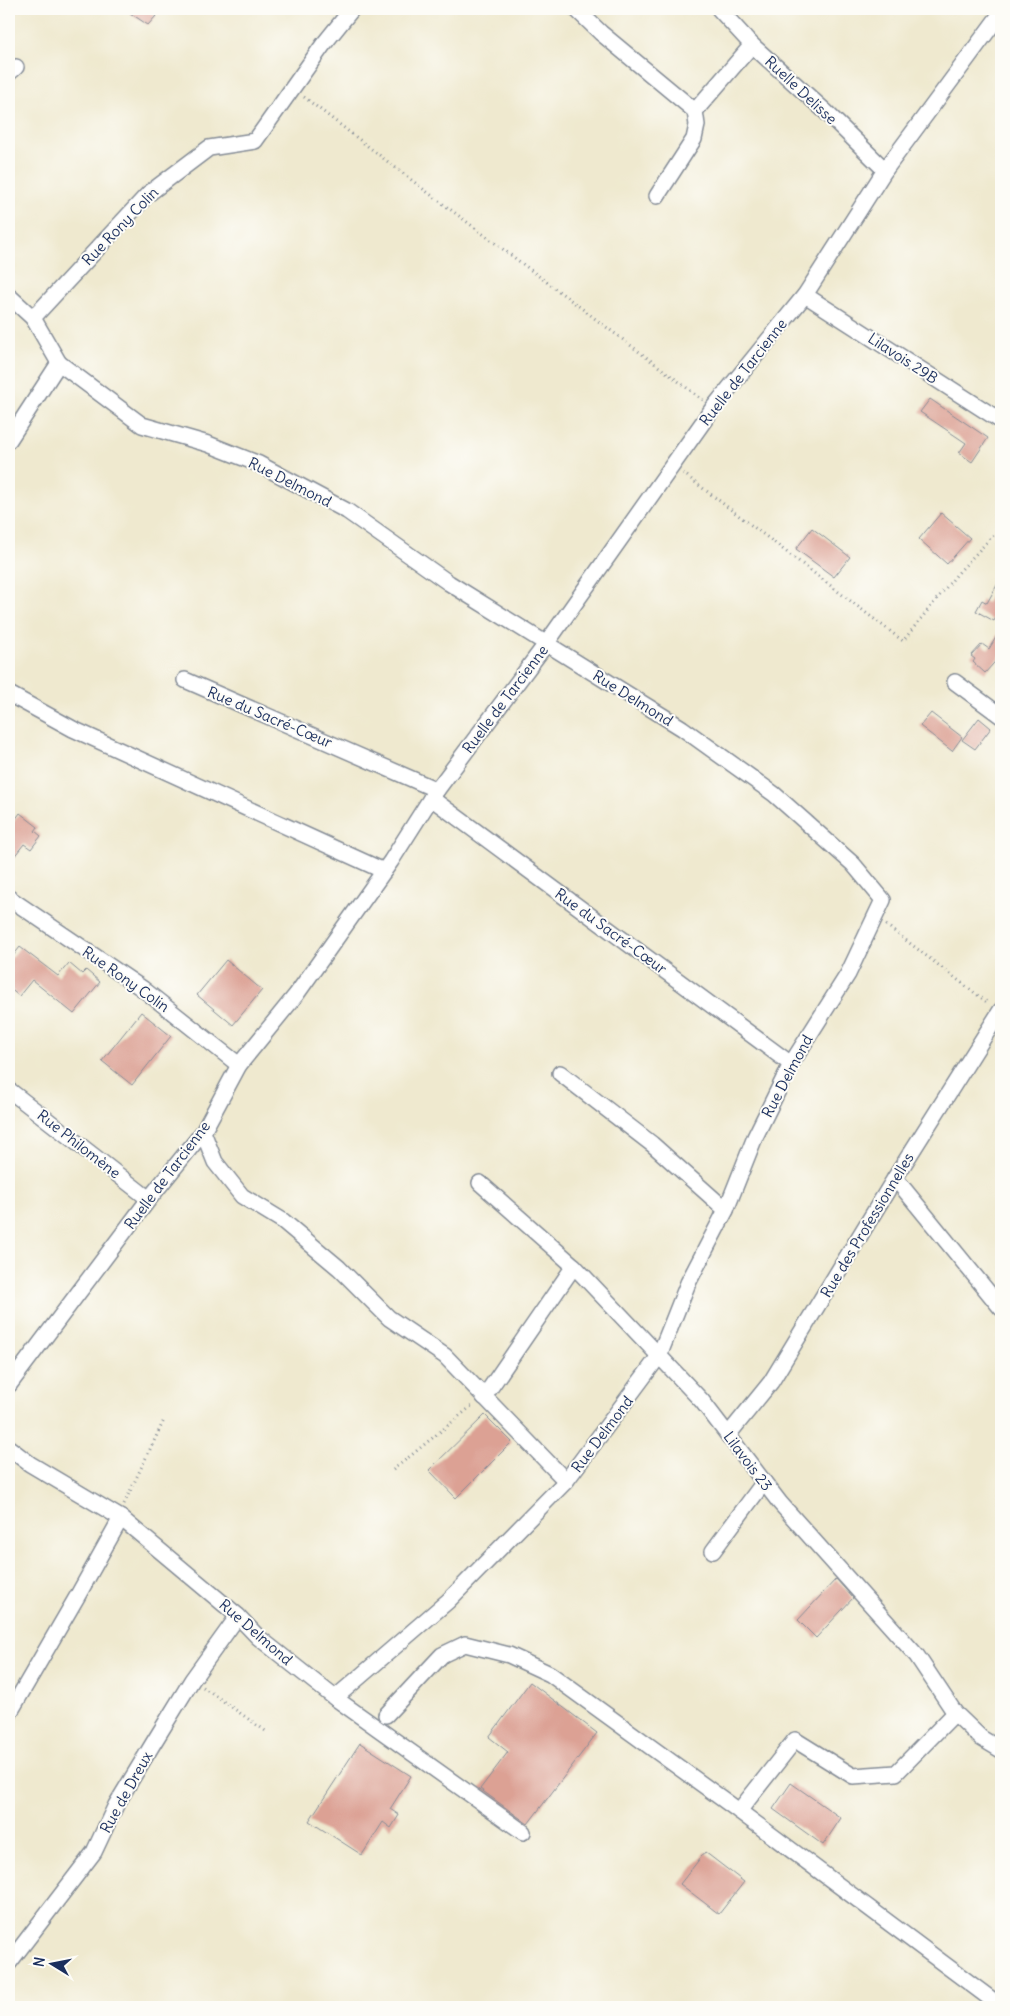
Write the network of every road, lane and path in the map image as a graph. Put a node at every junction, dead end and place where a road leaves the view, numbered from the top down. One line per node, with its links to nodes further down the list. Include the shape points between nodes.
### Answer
1 (352, 9): 6 (street, Rue Rony Colin)
2 (576, 9): 7 (street)
3 (719, 9): 5 (street, Ruelle Delisse)
4 (1001, 13): 8 (street, Ruelle de Tarcienne)
5 (752, 45): 7 (street); 8 (street, Ruelle Delisse)
6 (292, 88): 12 (street, Rue Rony Colin, via 255,141 209,148 148,194); 14 (path)
7 (695, 111): 9 (street, via 694,139)
8 (885, 170): 10 (street, Ruelle de Tarcienne)
9 (657, 196)
10 (804, 295): 14 (street, Ruelle de Tarcienne); 15 (street, Lilavois 29B)
11 (9, 296): 12 (street)
12 (33, 318): 13 (street)
13 (59, 363): 16 (street); 19 (street, Rue Delmond, via 142,425 208,444 259,464 347,511 449,583)
14 (713, 408): 17 (street, Ruelle de Tarcienne)
15 (1001, 421)
16 (9, 440)
17 (673, 465): 18 (path, via 903,641 956,574); 19 (street, Ruelle de Tarcienne)
18 (1001, 527)
19 (546, 644): 24 (street, Ruelle de Tarcienne); 27 (street, Rue Delmond, via 682,728 774,794 853,864 884,900)
20 (185, 680): 24 (street, Rue du Sacré-Cœur)
21 (955, 682): 23 (street)
22 (9, 694): 25 (street, via 73,729)
23 (1001, 716)
24 (434, 794): 25 (street, Ruelle de Tarcienne); 29 (street, Rue du Sacré-Cœur)
25 (384, 871): 30 (street, Ruelle de Tarcienne, via 296,995)
26 (9, 898): 30 (street, Rue Rony Colin, via 143,989)
27 (876, 917): 28 (path); 29 (street, Rue Delmond, via 848,974)
28 (1001, 1011): 34 (street, Rue des Professionnelles)
29 (791, 1064): 37 (street, Rue Delmond, via 755,1137)
30 (240, 1065): 33 (street, Ruelle de Tarcienne)
31 (560, 1073): 37 (street, via 652,1144)
32 (9, 1090): 36 (street, Rue Philomène)
33 (203, 1132): 36 (street, Ruelle de Tarcienne); 42 (street, via 215,1162 242,1196 283,1221 339,1268 390,1318 445,1356)
34 (895, 1178): 39 (street); 44 (street, Rue des Professionnelles, via 771,1382)
35 (480, 1183): 38 (street, Lilavois 23)
36 (148, 1199): 41 (street, Ruelle de Tarcienne)
37 (726, 1210): 40 (street, Rue Delmond, via 688,1283)
38 (574, 1266): 40 (street, Lilavois 23); 42 (street)
39 (1001, 1308)
40 (659, 1356): 44 (street, Lilavois 23, via 702,1401); 47 (street, Rue Delmond)
41 (9, 1385)
42 (484, 1397): 46 (path); 47 (street)
43 (164, 1420): 49 (path)
44 (728, 1435): 48 (street, Lilavois 23)
45 (9, 1448): 49 (street, Rue Delmond)
46 (394, 1470)
47 (566, 1482): 53 (street, Rue Delmond, via 448,1602)
48 (764, 1482): 50 (street); 54 (street, Lilavois 23, via 917,1656)
49 (119, 1517): 51 (street, Rue Delmond); 55 (street)
50 (713, 1551)
51 (238, 1616): 52 (street, Rue de Dreux); 53 (street, Rue Delmond, via 258,1637)
52 (192, 1680): 57 (path); 61 (street, Rue de Dreux, via 116,1806 94,1852)
53 (335, 1698): 60 (street)
54 (955, 1713): 58 (street, Lilavois 23, via 981,1738); 59 (street, via 896,1773 853,1776 795,1740)
55 (9, 1714)
56 (386, 1715): 59 (street, via 442,1655 464,1644 509,1654 550,1674)
57 (267, 1732)
58 (1001, 1750)
59 (739, 1811): 62 (street, via 995,2002)
60 (523, 1832)
61 (9, 1964)
62 (990, 2007)

